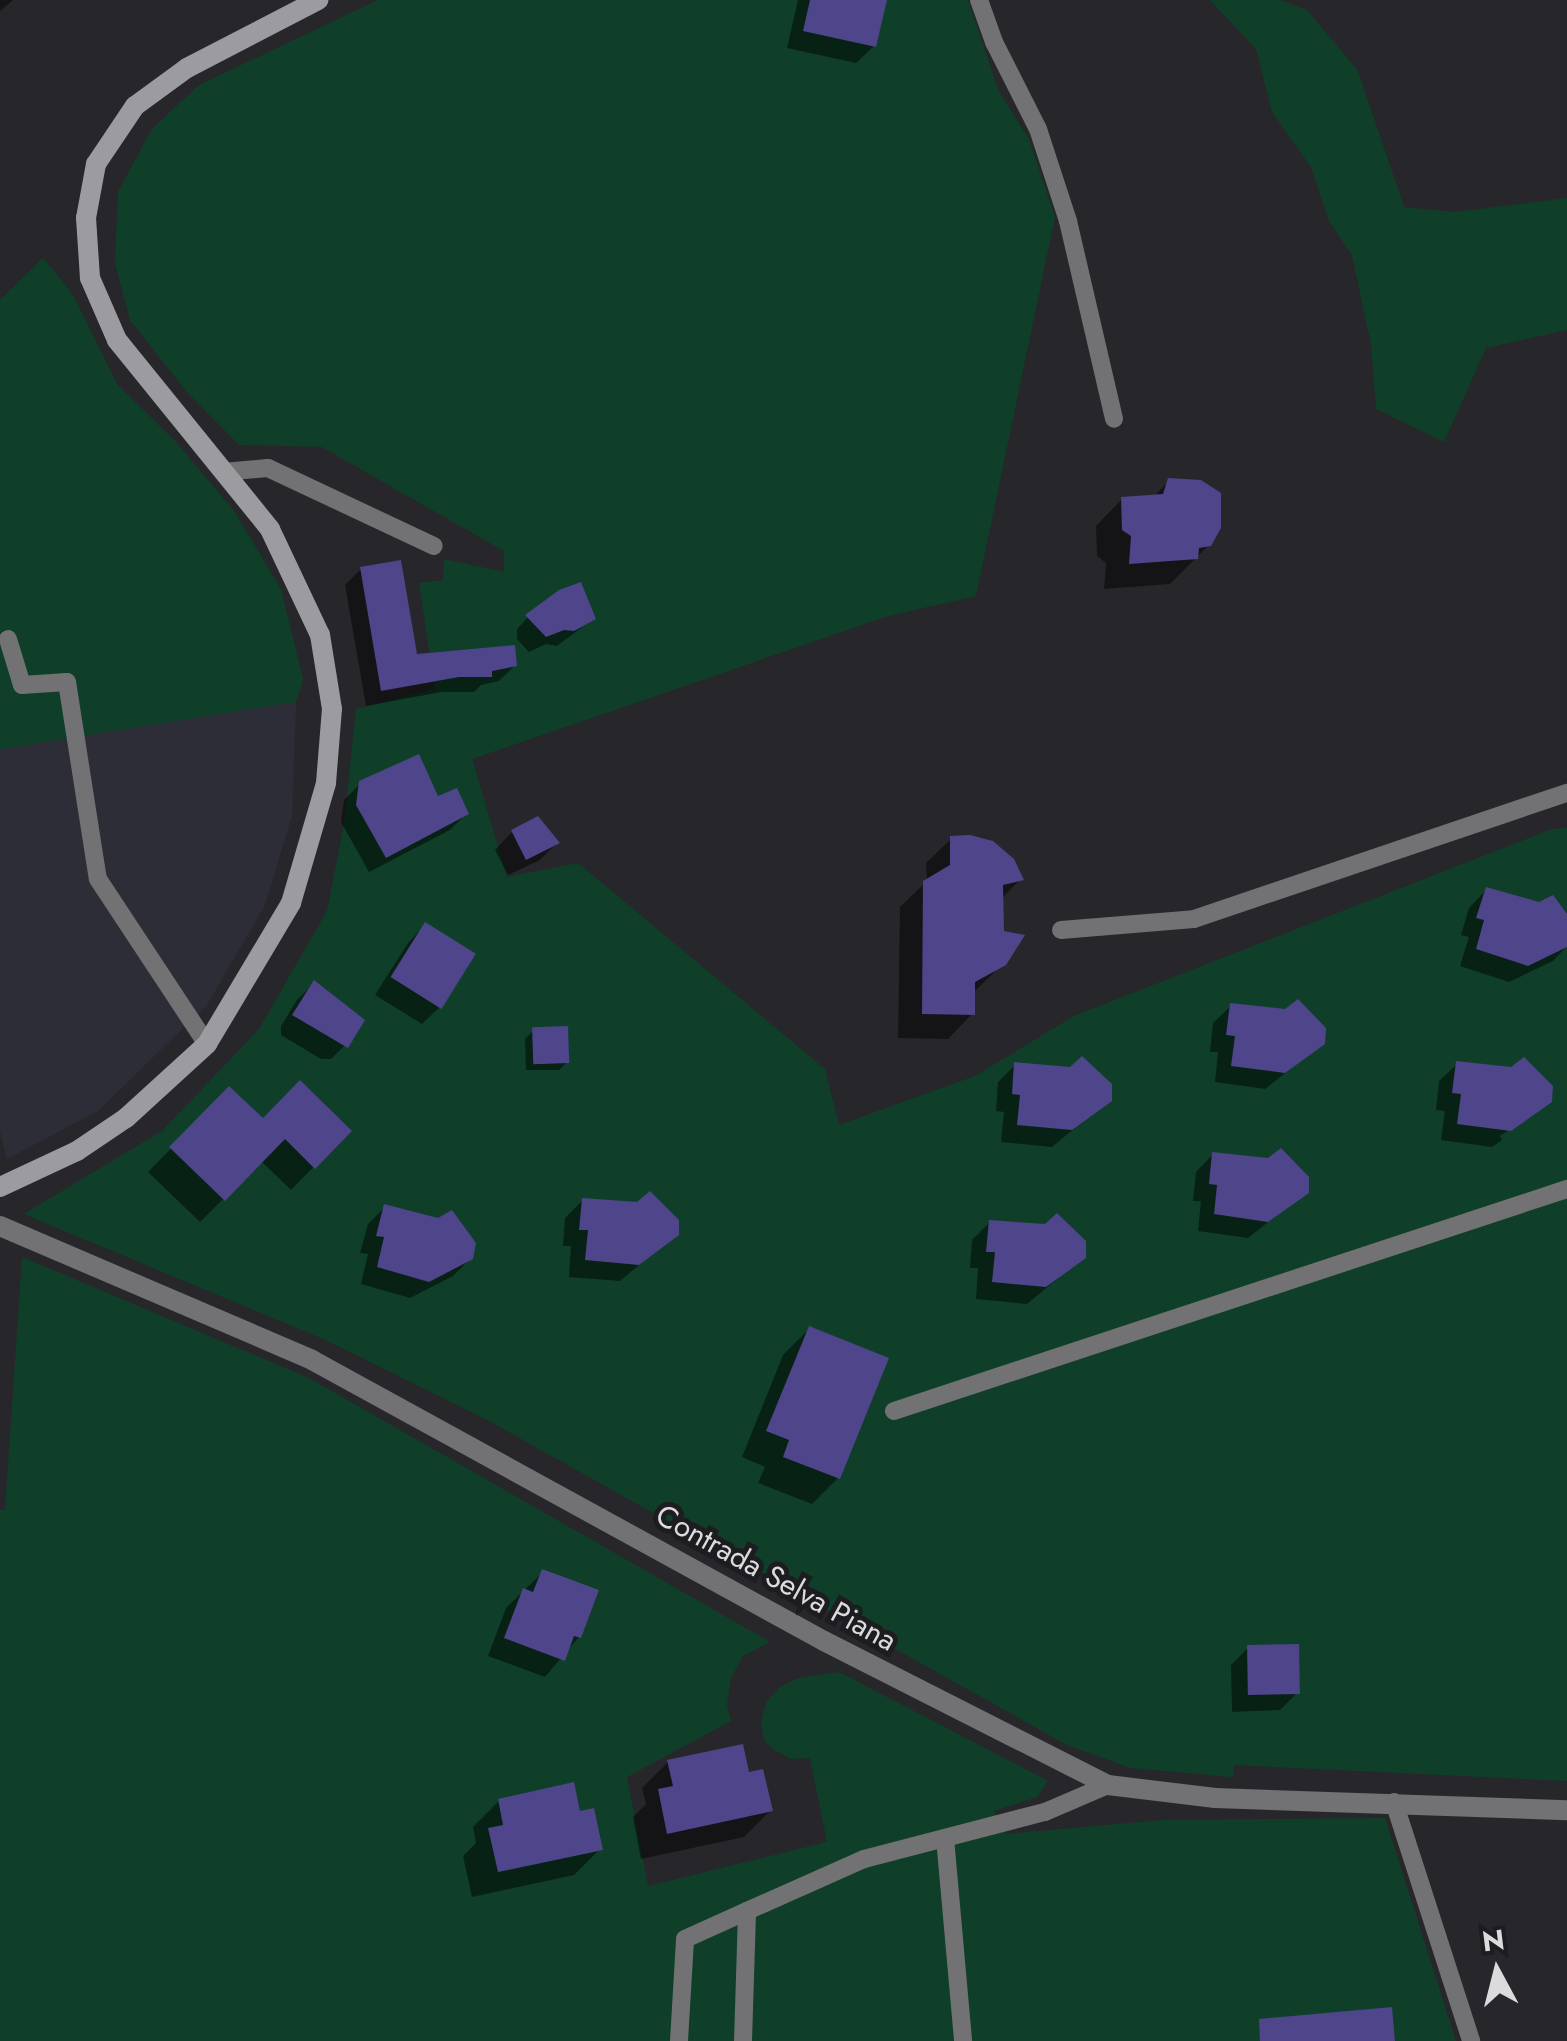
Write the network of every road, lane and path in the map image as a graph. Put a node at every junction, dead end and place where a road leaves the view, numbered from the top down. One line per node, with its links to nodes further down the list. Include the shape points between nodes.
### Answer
1 (318, 0): 4 (main road, via 188,68 135,106 96,164 86,218 90,278 116,340)
2 (980, 0): 3 (lane, via 1056,184)
3 (1114, 420)
4 (223, 472): 5 (lane, via 268,468); 9 (main road, via 270,528 320,634 332,709 326,783 291,903)
5 (434, 546)
6 (8, 639): 9 (lane, via 22,686 66,682 98,879)
7 (1567, 794): 8 (lane, via 1194,920)
8 (1061, 930)
9 (207, 1044): 10 (main road, via 126,1118)
10 (0, 1186)
11 (1567, 1189): 13 (lane)
12 (0, 1226): 14 (street, Contrada Selva Piana, via 312,1360 841,1650)
13 (894, 1411)
14 (1108, 1785): 15 (street, Contrada Selva Piana, via 1215,1798); 17 (lane, via 1045,1812)
15 (1394, 1802): 16 (street, Contrada Selva Piana); 22 (lane)
16 (1567, 1810)
17 (944, 1838): 18 (lane, via 864,1860); 21 (lane)
18 (746, 1911): 19 (lane, via 685,1939); 20 (lane)
19 (679, 2041)
20 (743, 2041)
21 (963, 2041)
22 (1471, 2041)

